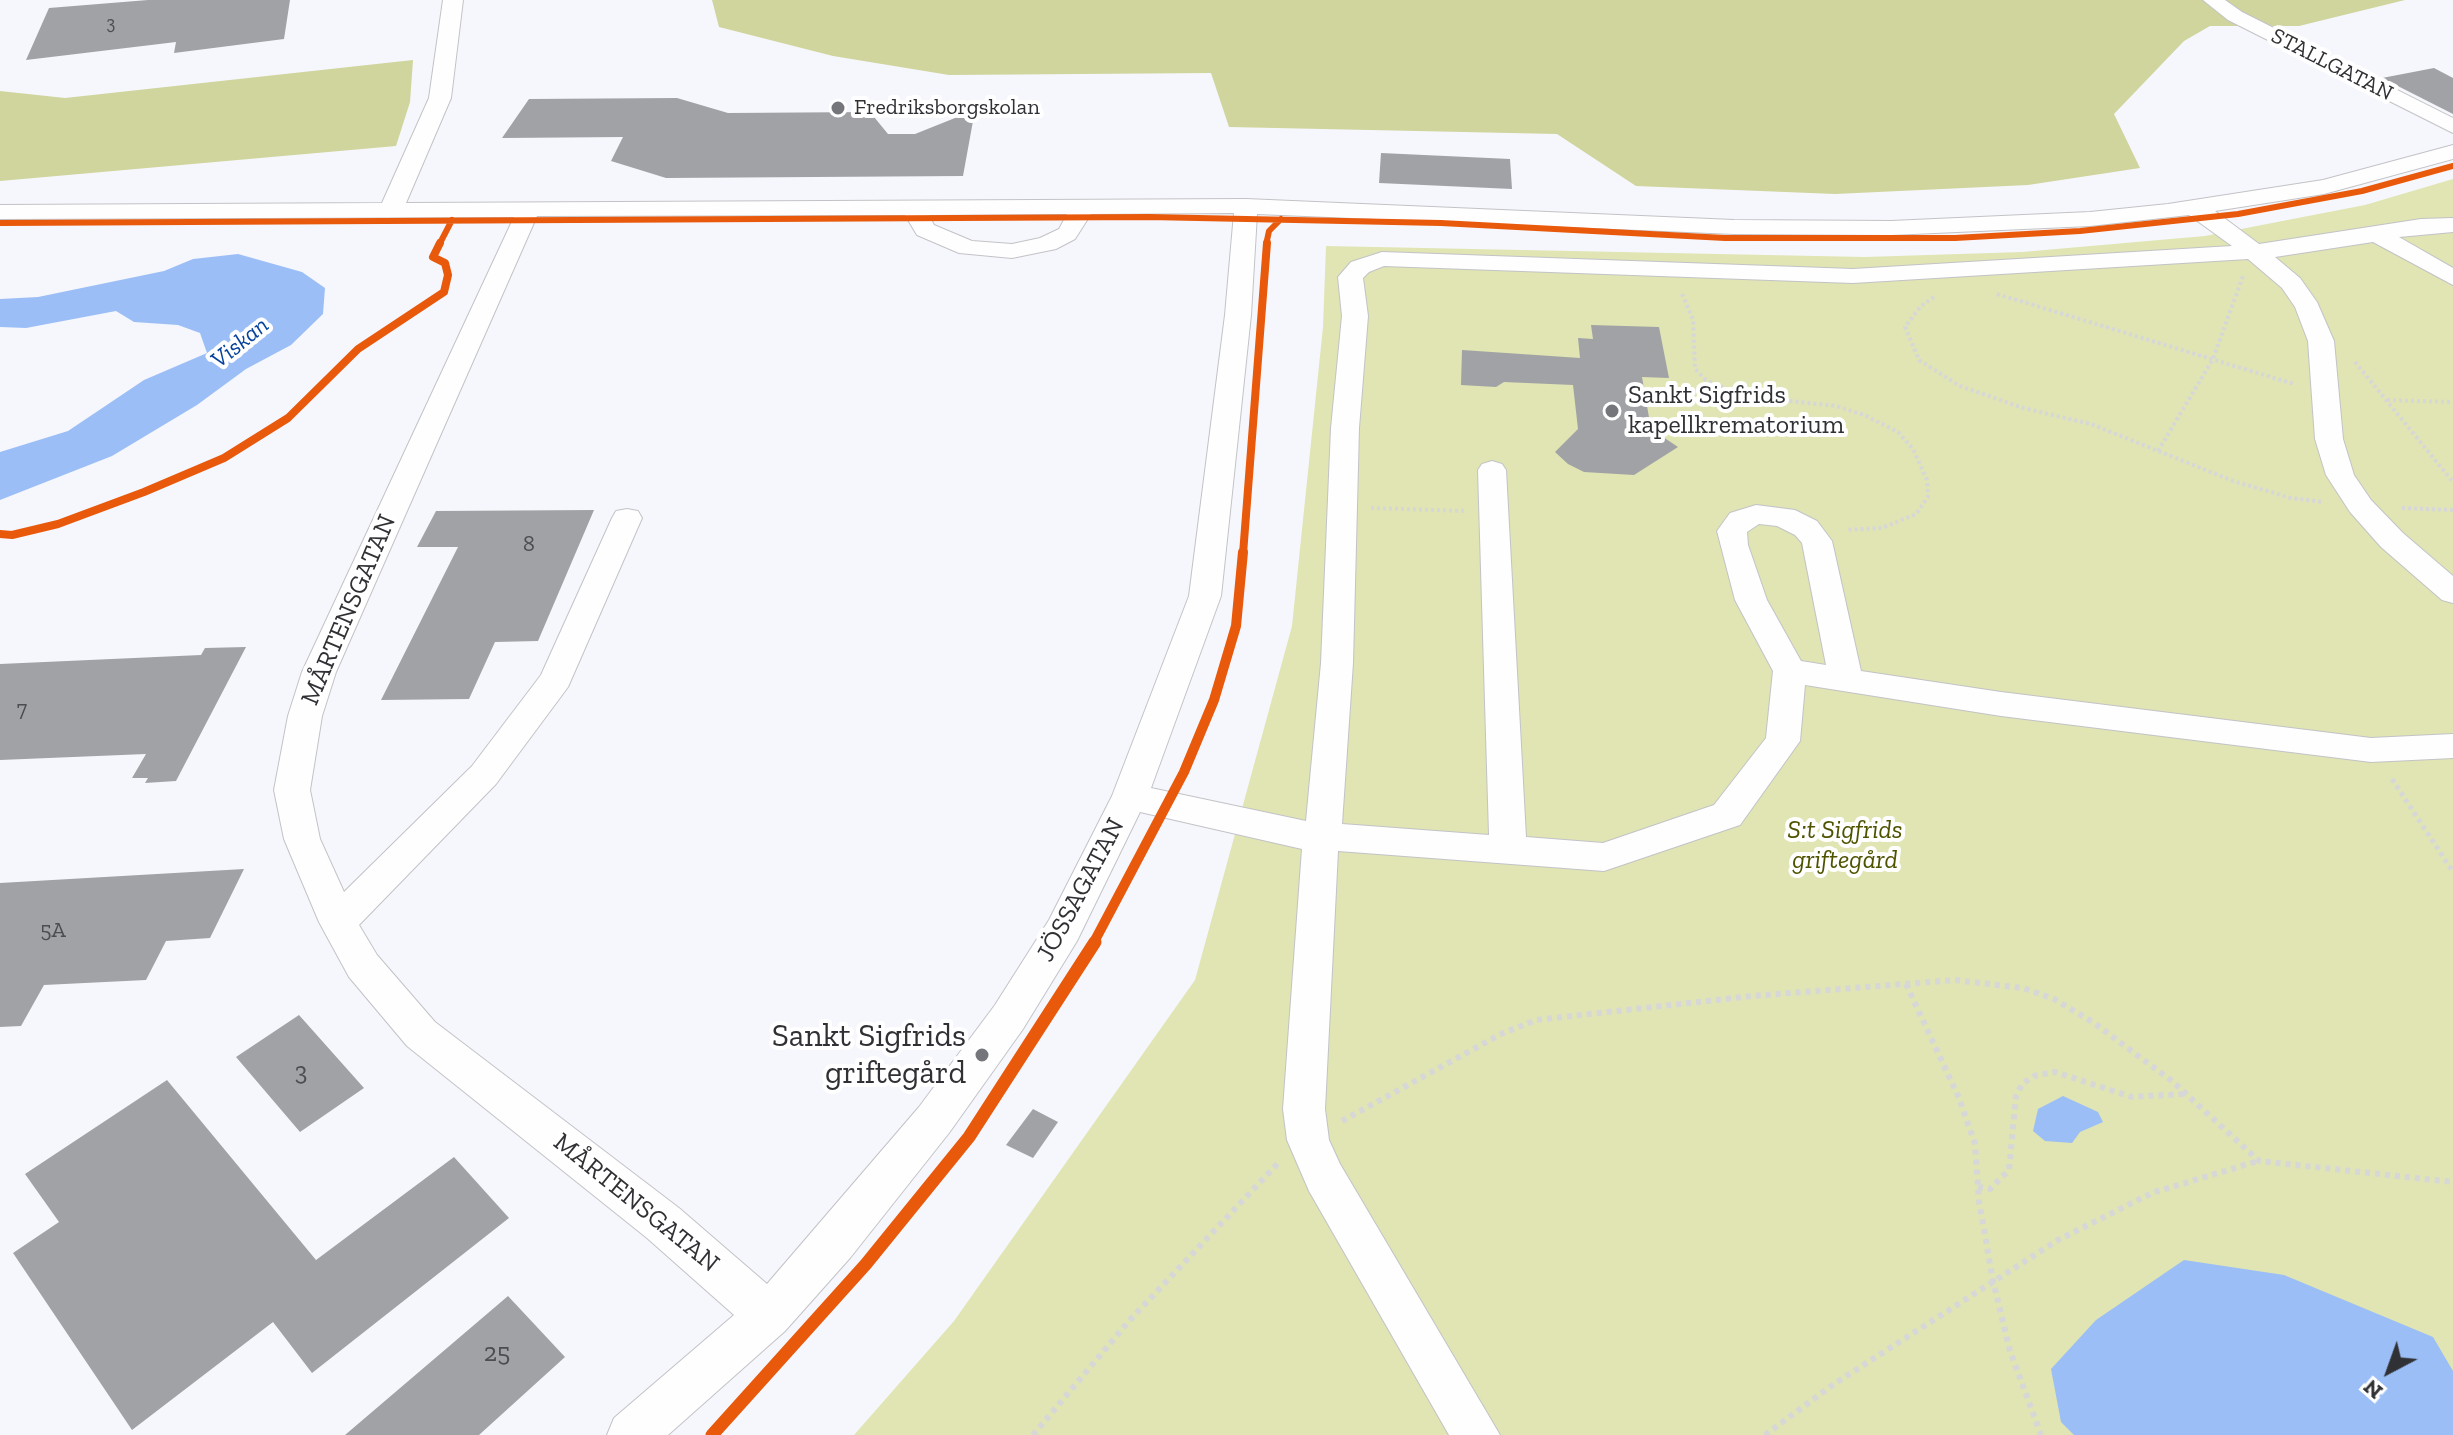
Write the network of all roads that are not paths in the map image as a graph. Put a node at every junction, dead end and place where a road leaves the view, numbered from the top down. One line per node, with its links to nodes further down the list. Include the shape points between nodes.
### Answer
1 (453, 0): 10 (street, via 440,98)
2 (2213, 0): 3 (street, STALLGATAN)
3 (2453, 126)
4 (2453, 152): 9 (street, via 2324,187)
5 (0, 193): 12 (street)
6 (1082, 205): 7 (street); 8 (street); 8 (street, via 1071,229 1047,244 1012,251 968,248 925,230)
7 (1246, 206): 9 (street, via 1852,228 2075,220); 23 (street, JÖSSAGATAN, via 1205,596)
8 (913, 207): 11 (street)
9 (2193, 207): 15 (street)
10 (391, 210): 11 (street); 12 (street)
11 (528, 211): 26 (street, MÅRTENSGATAN, via 319,672 305,716 292,790 302,839)
12 (8, 212)
13 (2453, 225): 14 (street)
14 (2377, 234): 15 (street); 16 (street)
15 (2254, 251): 19 (street, via 2291,283 2308,307 2321,341 2329,439 2340,475 2392,540); 24 (street, via 1853,276 1406,260 1371,261 1360,267 1350,277 1355,316)
16 (2453, 278)
17 (1492, 470): 25 (street)
18 (627, 518): 26 (street, via 556,679 484,775)
19 (2453, 593)
20 (1790, 671): 21 (street); 21 (street, via 1751,600 1733,545 1732,531 1756,514 1784,517 1817,541); 25 (street, via 1783,741 1727,815 1604,857)
21 (1846, 680): 22 (street, via 2371,750)
22 (2453, 746)
23 (1130, 796): 24 (street, via 1288,834); 27 (street, JÖSSAGATAN, via 1063,930 1009,1017 897,1166)
24 (1324, 837): 25 (street); 29 (street, via 1316,879 1304,1109 1308,1140 1365,1252)
25 (1508, 850)
26 (338, 922): 27 (street, MÅRTENSGATAN, via 363,966 421,1034 663,1223)
27 (769, 1315): 28 (street, JÖSSAGATAN)
28 (631, 1435)
29 (1476, 1435)

